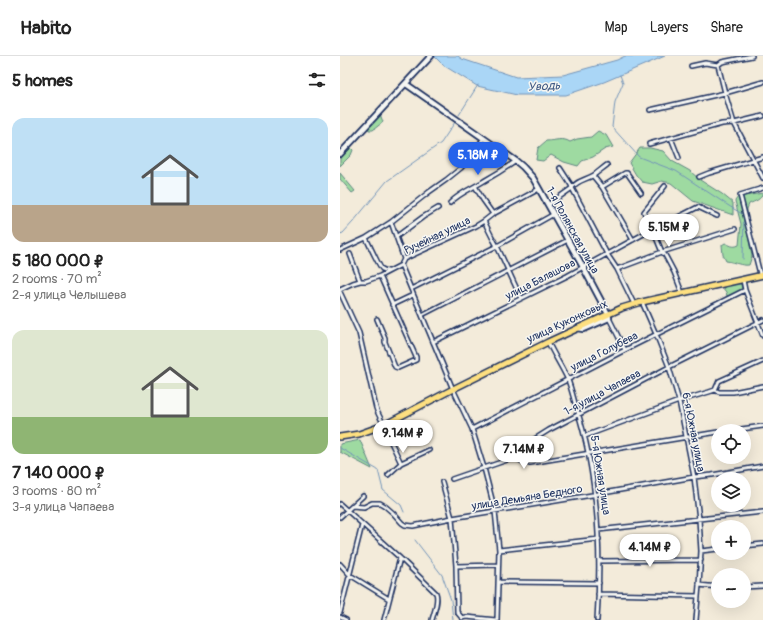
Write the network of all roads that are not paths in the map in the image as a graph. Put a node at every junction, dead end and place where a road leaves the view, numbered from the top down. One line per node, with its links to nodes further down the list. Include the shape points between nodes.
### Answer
1 (752, 56): 4 (street, via 722,62)
2 (430, 57): 6 (street)
3 (691, 66): 4 (street, via 705,63)
4 (718, 66): 7 (street)
5 (763, 82): 7 (street)
6 (406, 84): 12 (street, 1-я Полянская улица); 14 (street)
7 (725, 93): 8 (street); 10 (street)
8 (650, 110)
9 (763, 116): 10 (street)
10 (734, 123): 11 (street); 17 (street)
11 (671, 138): 13 (street); 16 (street)
12 (483, 139): 18 (street, 1-я Полянская улица); 38 (street, via 461,168)
13 (649, 144)
14 (340, 154)
15 (763, 157): 17 (street)
16 (679, 158)
17 (753, 160): 22 (street); 23 (street)
18 (516, 161): 24 (street); 29 (street, 1-я Полянская улица)
19 (607, 165): 21 (street)
20 (560, 168): 27 (street)
21 (593, 176): 26 (street); 27 (street, via 582,179)
22 (699, 177)
23 (763, 178)
24 (475, 186): 31 (street); 34 (street)
25 (665, 186): 40 (street, via 644,212)
26 (602, 187): 30 (street, via 627,173); 44 (street)
27 (572, 188): 32 (street); 49 (street)
28 (763, 188): 56 (street, via 740,195)
29 (539, 189): 32 (street, 1-я Полянская улица); 34 (street, Ручейная улица)
30 (641, 193)
31 (450, 203)
32 (548, 205): 35 (street, 1-я Полянская улица)
33 (438, 208): 41 (street)
34 (493, 214): 37 (street, Ручейная улица)
35 (554, 214): 43 (street, 1-я Полянская улица); 45 (street)
36 (717, 216): 40 (street, улица Балашова, via 698,207)
37 (484, 221): 45 (street); 50 (street, Ручейная улица)
38 (391, 222): 41 (street); 42 (street)
39 (735, 229): 47 (street)
40 (653, 230): 44 (street, улица Балашова); 47 (street)
41 (396, 237): 50 (street)
42 (366, 238): 46 (street); 54 (street, via 379,266)
43 (568, 240): 52 (street, 1-я Полянская улица); 55 (street)
44 (633, 240): 49 (street, улица Балашова)
45 (497, 246): 55 (street); 61 (street)
46 (340, 250)
47 (662, 252): 53 (street); 62 (street)
48 (350, 254): 59 (street)
49 (607, 254): 52 (street, улица Балашова); 53 (street)
50 (404, 259): 51 (street, Ручейная улица)
51 (400, 265): 54 (street, Ручейная улица); 61 (street)
52 (583, 267): 66 (street, улица Балашова); 70 (street, 1-я Полянская улица)
53 (617, 269): 67 (street)
54 (388, 271): 57 (street, Ручейная улица)
55 (509, 271): 66 (street); 71 (street)
56 (762, 274): 58 (main road, улица Куконковых); 62 (main road, улица Куконковых)
57 (380, 276): 59 (street, Ручейная улица, via 366,282); 69 (street)
58 (743, 280): 63 (street); 68 (main road, улица Куконковых)
59 (360, 281): 60 (street, Ручейная улица)
60 (340, 289)
61 (410, 289): 65 (street)
62 (681, 290): 67 (main road, улица Куконковых)
63 (745, 290): 74 (street); 75 (street, улица Голубева)
64 (340, 292): 88 (street, via 359,333 376,408)
65 (413, 295): 69 (street); 71 (street)
66 (521, 298): 77 (street, улица Балашова)
67 (633, 302): 70 (main road, улица Куконковых)
68 (642, 302): 70 (main road, улица Куконковых); 75 (street, 6-я Южная улица)
69 (392, 305): 72 (street, via 416,360 395,367)
70 (608, 315): 78 (main road, улица Куконковых); 78 (main road, улица Куконковых); 79 (street)
71 (422, 316): 77 (street)
72 (378, 319)
73 (763, 320): 74 (street, 1-я улица Чапаева)
74 (758, 323): 76 (street); 81 (street, 1-я улица Чапаева)
75 (656, 334): 79 (street, улица Голубева); 81 (street, 6-я Южная улица)
76 (763, 336)
77 (433, 342): 84 (street)
78 (548, 342): 82 (street, 5-я Южная улица); 84 (main road, улица Куконковых)
79 (625, 350): 82 (street, улица Голубева)
80 (763, 361): 85 (street, via 719,381)
81 (669, 367): 86 (street, 6-я Южная улица); 87 (street, 1-я улица Чапаева)
82 (567, 380): 87 (street, 5-я Южная улица); 91 (street, улица Голубева)
83 (763, 386): 85 (street, via 733,392)
84 (453, 388): 88 (main road, улица Куконковых); 91 (street)
85 (715, 390): 86 (street)
86 (679, 401): 93 (street); 95 (street, 6-я Южная улица)
87 (579, 415): 93 (street, 5-я Южная улица); 98 (street, 1-я улица Чапаева, via 525,445)
88 (384, 425): 94 (main road, улица Куконковых, via 359,434); 99 (street)
89 (763, 426): 90 (street)
90 (751, 428)
91 (472, 429): 101 (street)
92 (711, 433): 95 (street)
93 (585, 436): 97 (street, 5-я Южная улица)
94 (340, 437)
95 (687, 437): 97 (street); 103 (street, 6-я Южная улица)
96 (429, 450): 99 (street)
97 (589, 454): 98 (street, via 530,463); 106 (street, 5-я Южная улица)
98 (516, 458): 101 (street)
99 (401, 463): 102 (street)
100 (763, 466): 103 (street, улица Демьяна Бедного)
101 (484, 468): 104 (street); 111 (street)
102 (388, 475)
103 (694, 477): 106 (street, улица Демьяна Бедного); 115 (street, 6-я Южная улица)
104 (452, 479)
105 (442, 482): 114 (street)
106 (595, 494): 111 (street, улица Демьяна Бедного); 117 (street, 5-я Южная улица)
107 (363, 496): 109 (street)
108 (340, 504): 110 (street)
109 (352, 506): 110 (street); 114 (street, улица Демьяна Бедного, via 364,507 380,503 402,523 413,526)
110 (347, 511): 113 (street); 116 (street)
111 (495, 511): 114 (street, улица Демьяна Бедного); 121 (street)
112 (763, 512): 115 (street)
113 (340, 517)
114 (452, 518): 129 (street)
115 (699, 519): 117 (street); 123 (street, 6-я Южная улица)
116 (362, 525): 124 (street); 130 (street)
117 (598, 530): 118 (street, 5-я Южная улица)
118 (599, 539): 121 (street); 126 (street, 5-я Южная улица)
119 (763, 544): 120 (street)
120 (751, 545)
121 (499, 550): 128 (street)
122 (711, 550): 123 (street)
123 (701, 551): 125 (street, 6-я Южная улица)
124 (400, 558): 139 (street); 145 (street, via 438,596)
125 (700, 560): 126 (street); 133 (street, 6-я Южная улица)
126 (599, 561): 132 (street, 5-я Южная улица)
127 (340, 564): 130 (street)
128 (498, 565): 129 (street); 131 (street)
129 (456, 566): 142 (street, via 457,612)
130 (350, 575): 139 (street); 140 (street)
131 (498, 582): 132 (street); 146 (street)
132 (599, 583): 137 (street, 5-я Южная улица)
133 (699, 585): 134 (street); 138 (street, 6-я Южная улица)
134 (711, 586)
135 (763, 586): 136 (street)
136 (751, 587)
137 (598, 594): 138 (street); 147 (street, 5-я Южная улица)
138 (698, 596): 148 (street, 6-я Южная улица)
139 (389, 599): 144 (street)
140 (340, 612)
141 (340, 617): 143 (street)
142 (461, 619): 146 (street, via 466,617)
143 (346, 620)
144 (384, 620)
145 (432, 620)
146 (496, 620)
147 (596, 620)
148 (696, 620)

